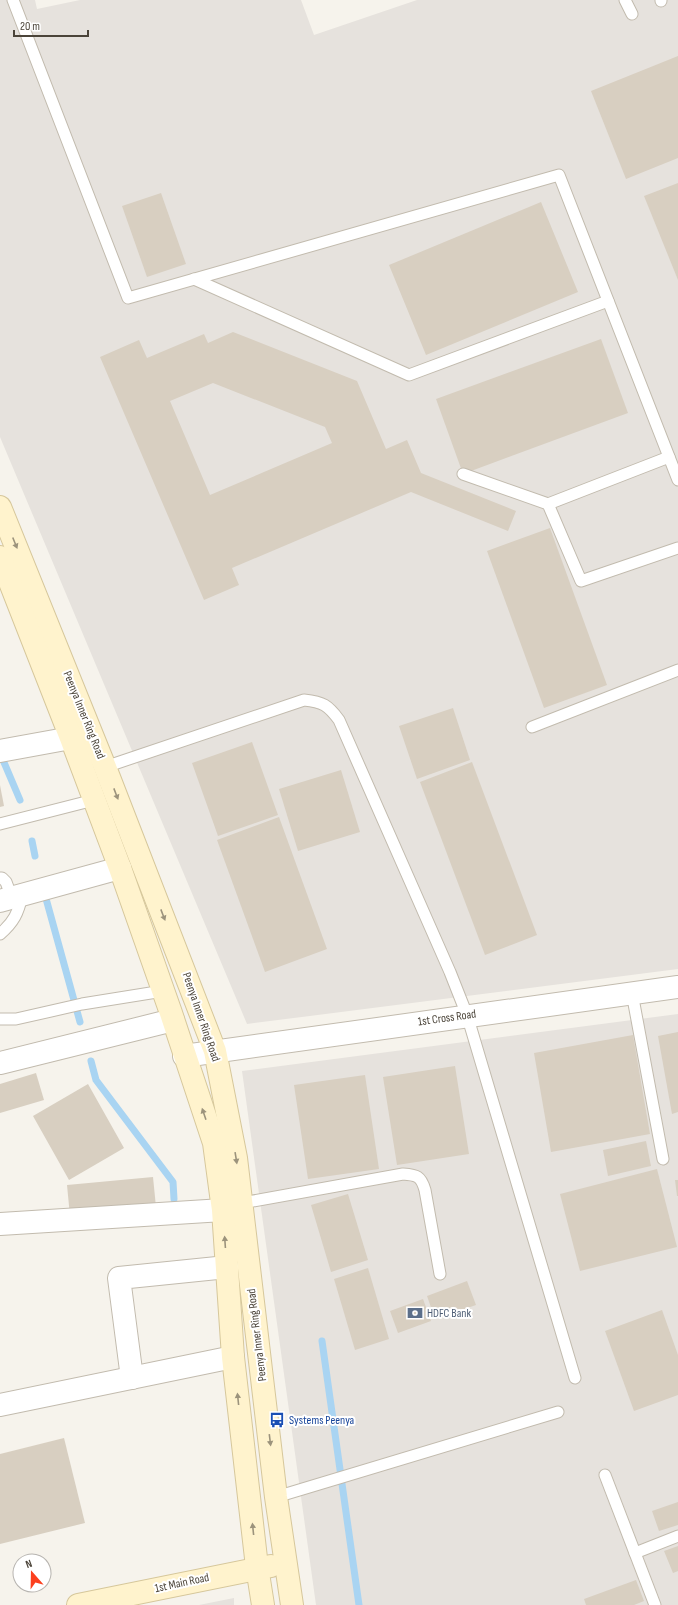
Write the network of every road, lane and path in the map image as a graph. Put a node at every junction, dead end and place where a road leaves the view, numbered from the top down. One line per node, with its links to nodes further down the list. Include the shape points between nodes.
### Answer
1 (13, 0): 4 (lane, via 128,298)
2 (625, 0): 3 (lane)
3 (632, 14)
4 (194, 279): 5 (lane, via 409,374); 5 (lane, via 559,175)
5 (608, 301): 6 (lane)
6 (669, 457): 8 (lane); 9 (lane)
7 (463, 474): 9 (lane)
8 (678, 480)
9 (548, 504): 11 (lane, via 581,581)
10 (0, 507): 17 (main road, Peenya Inner Ring Road, one-way to 17)
11 (678, 548)
12 (0, 557): 15 (main road, Peenya Inner Ring Road)
13 (678, 670): 14 (lane)
14 (532, 727)
15 (71, 738): 16 (street); 18 (main road, Peenya Inner Ring Road)
16 (6, 750)
17 (105, 767): 27 (lane, via 304,700 319,702 330,708 339,720); 30 (main road, Peenya Inner Ring Road, one-way to 30)
18 (94, 800): 19 (lane); 20 (main road, Peenya Inner Ring Road)
19 (0, 824)
20 (120, 868): 22 (street); 25 (main road, Peenya Inner Ring Road)
21 (0, 878): 22 (lane, via 6,882)
22 (11, 898): 23 (lane, via 16,917)
23 (0, 934)
24 (678, 987): 26 (street, 1st Cross Road)
25 (162, 991): 28 (lane, via 82,1004 16,1019); 29 (main road, Peenya Inner Ring Road)
26 (632, 993): 27 (street, 1st Cross Road); 33 (lane)
27 (467, 1015): 30 (street, 1st Cross Road); 40 (lane)
28 (0, 1019)
29 (173, 1020): 31 (main road, Peenya Inner Ring Road); 32 (street)
30 (215, 1051): 31 (street, 1st Cross Road); 34 (main road, Peenya Inner Ring Road, one-way to 34, via 236,1158)
31 (184, 1056): 34 (main road, Peenya Inner Ring Road, one-way to 31, via 214,1143)
32 (0, 1063)
33 (664, 1159)
34 (232, 1207): 35 (street); 36 (main road, Peenya Inner Ring Road, one-way to 34); 37 (lane, via 403,1174 415,1175 422,1180 425,1190); 44 (main road, Peenya Inner Ring Road, one-way to 44)
35 (0, 1224)
36 (227, 1267): 38 (main road, Peenya Inner Ring Road); 39 (street, via 119,1278)
37 (440, 1274)
38 (233, 1357): 39 (street); 48 (main road, Peenya Inner Ring Road, one-way to 38)
39 (132, 1378): 41 (street)
40 (575, 1378)
41 (0, 1405)
42 (558, 1412): 44 (lane)
43 (605, 1475): 46 (lane)
44 (276, 1497): 47 (main road, Peenya Inner Ring Road)
45 (678, 1536): 46 (lane)
46 (635, 1553): 52 (lane)
47 (286, 1564): 48 (main road, 1st Main Road); 51 (main road, Peenya Inner Ring Road)
48 (257, 1567): 49 (main road, 1st Main Road); 50 (main road, Peenya Inner Ring Road)
49 (78, 1605)
50 (263, 1605)
51 (292, 1605)
52 (656, 1605)

